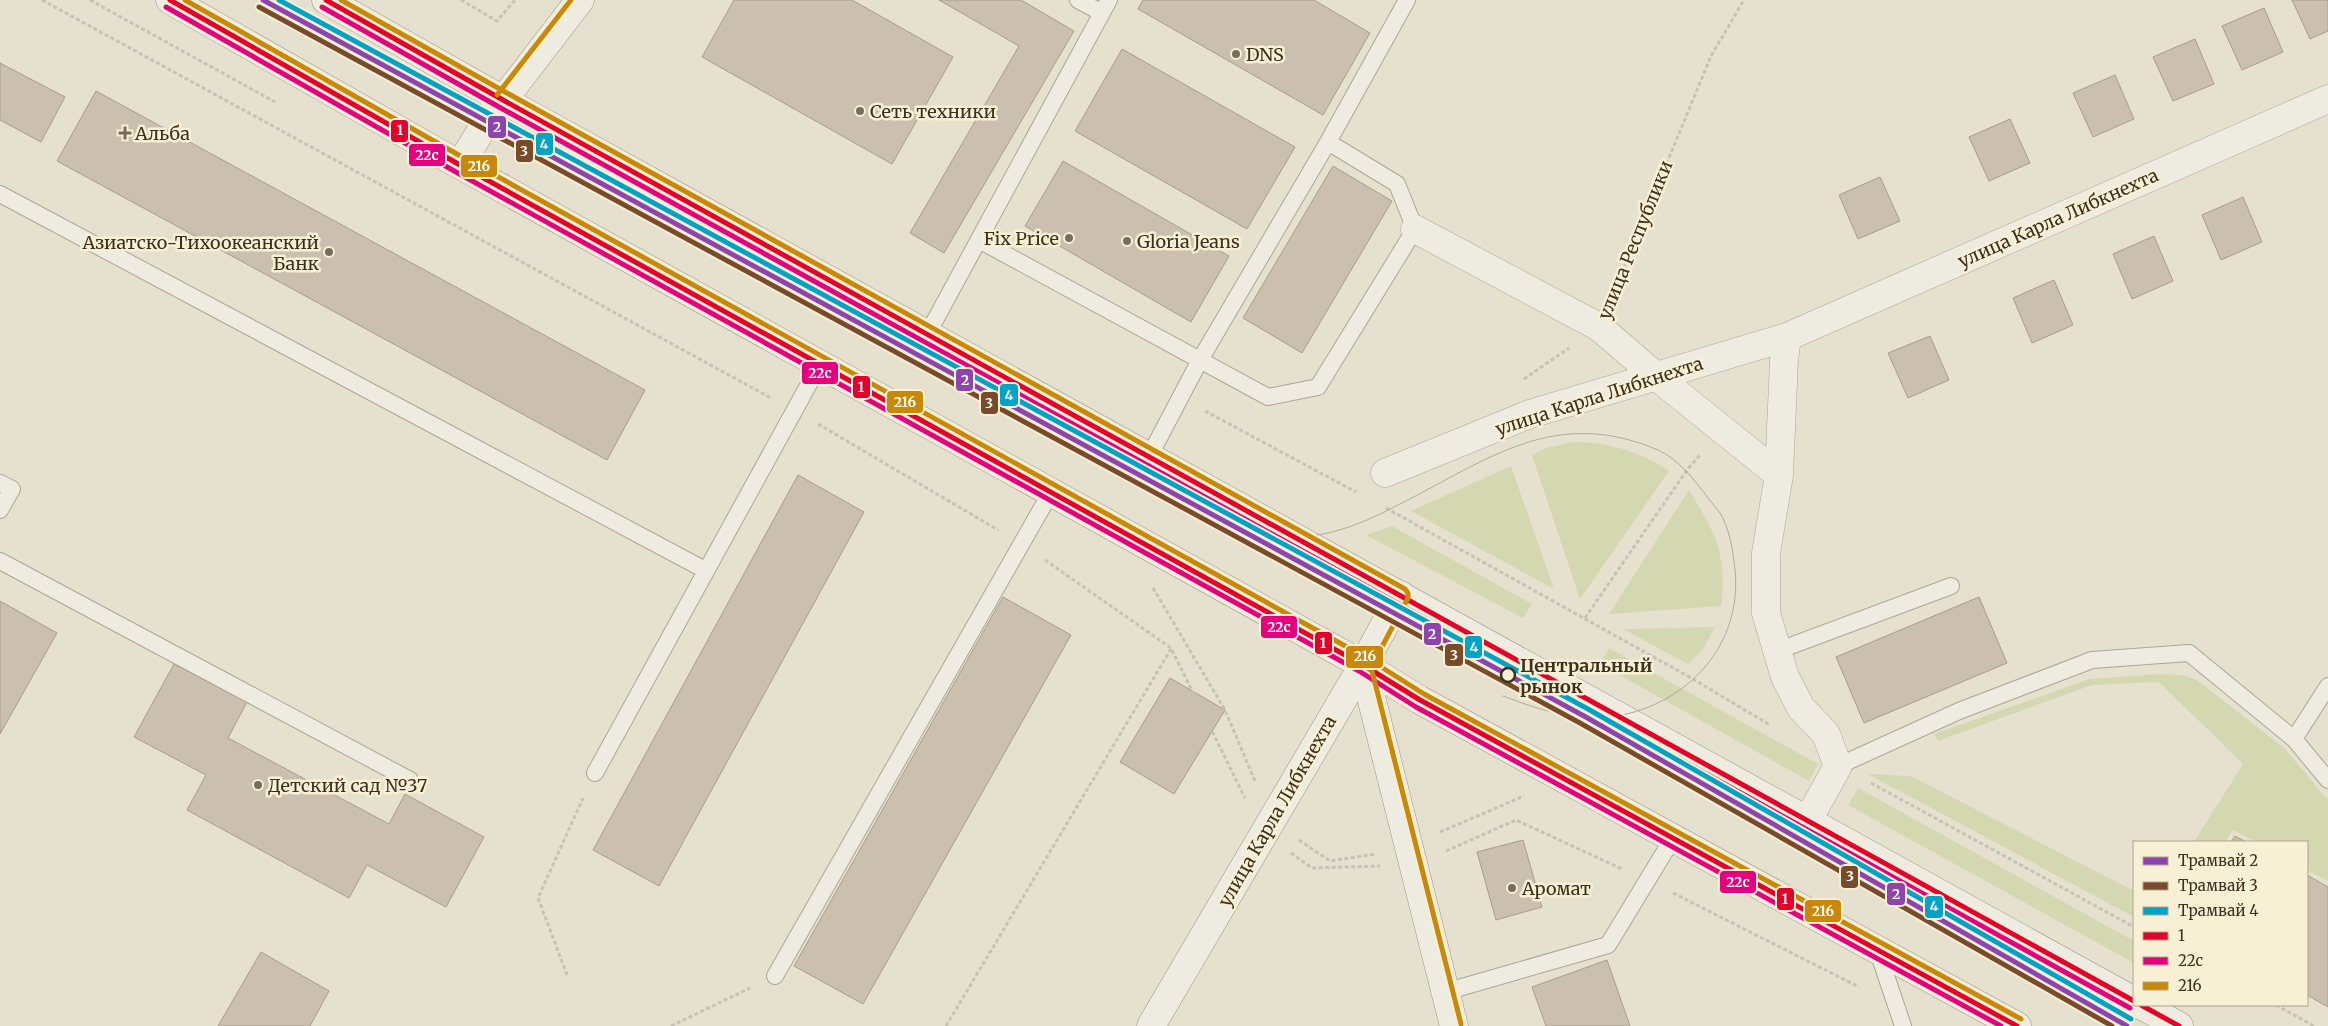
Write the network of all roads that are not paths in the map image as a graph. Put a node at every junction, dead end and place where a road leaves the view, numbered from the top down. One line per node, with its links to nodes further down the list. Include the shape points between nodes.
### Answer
1 (170, 0): 10 (main road)
2 (326, 0): 8 (main road)
3 (580, 0): 8 (main road)
4 (1078, 0): 6 (lane)
5 (1407, 0): 9 (lane)
6 (1105, 7): 13 (lane)
7 (2328, 99): 15 (main road, улица Карла Либкнехта)
8 (502, 100): 10 (main road); 14 (main road)
9 (1328, 142): 12 (lane, via 1397,184); 16 (lane)
10 (460, 165): 17 (main road)
11 (0, 194): 26 (lane)
12 (1415, 229): 16 (lane, via 1318,387 1268,398); 18 (main road, via 1599,327)
13 (979, 240): 14 (lane); 16 (lane)
14 (927, 335): 19 (main road)
15 (1787, 337): 18 (main road, улица Карла Либкнехта); 21 (main road)
16 (1200, 360): 19 (lane)
17 (820, 364): 23 (main road); 26 (lane)
18 (1657, 377): 20 (main road, улица Карла Либкнехта, via 1530,414); 21 (main road)
19 (1149, 457): 28 (main road)
20 (1385, 473)
21 (1779, 475): 29 (main road, via 1766,553 1766,613)
22 (0, 483): 24 (lane, via 12,489)
23 (1051, 492): 30 (main road); 40 (lane)
24 (0, 510)
25 (0, 561): 35 (lane)
26 (705, 570): 34 (lane)
27 (1951, 586): 29 (lane)
28 (1401, 595): 30 (main road, улица Карла Либкнехта); 37 (main road)
29 (1776, 651): 33 (main road, via 1801,708 1826,734)
30 (1363, 666): 38 (main road); 41 (main road); 44 (main road, улица Карла Либкнехта)
31 (2328, 686): 32 (lane)
32 (2294, 739): 33 (lane, via 2189,653 2092,660 1959,711); 36 (lane)
33 (1838, 766): 37 (main road)
34 (595, 773)
35 (410, 780)
36 (2328, 780)
37 (1808, 820): 42 (main road)
38 (1673, 838): 39 (main road); 41 (lane, via 1608,945)
39 (1877, 949): 46 (lane); 47 (main road)
40 (775, 976)
41 (1445, 992): 45 (main road)
42 (2133, 1000)
43 (2143, 1006): 48 (main road)
44 (1151, 1026)
45 (1454, 1026)
46 (1903, 1026)
47 (2018, 1026)
48 (2179, 1026)

